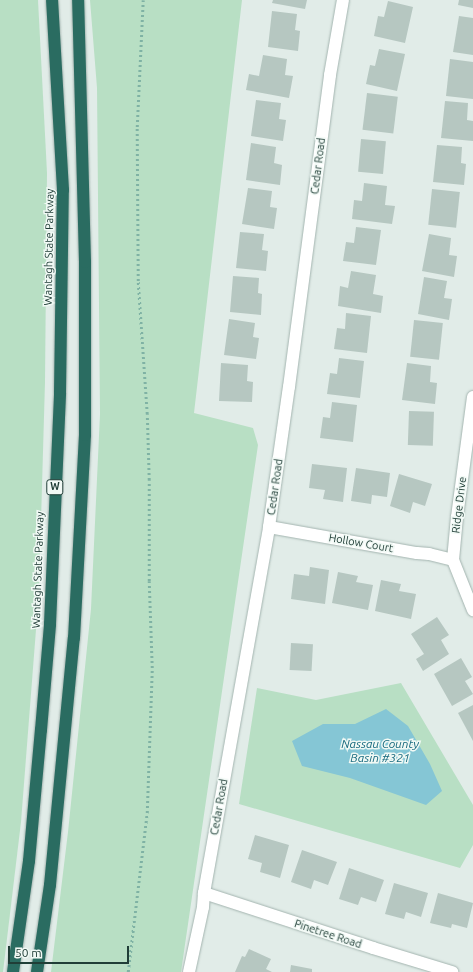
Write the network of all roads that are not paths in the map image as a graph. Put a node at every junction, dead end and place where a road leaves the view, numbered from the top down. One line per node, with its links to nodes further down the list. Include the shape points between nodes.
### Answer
1 (52, 0): 9 (highway, Wantagh State Parkway / W, via 63,190 60,393 50,624 29,860)
2 (78, 0): 10 (highway, via 85,262 84,435 74,638 50,885)
3 (343, 0): 5 (street, Cedar Road, via 329,83)
4 (473, 397): 6 (street, Ridge Drive)
5 (269, 527): 6 (street, Hollow Court); 8 (street, Cedar Road)
6 (453, 560): 7 (street, Ridge Drive)
7 (473, 610)
8 (204, 893): 11 (street, Cedar Road); 12 (street, Pinetree Road)
9 (13, 972)
10 (37, 972)
11 (189, 972)
12 (452, 972)

